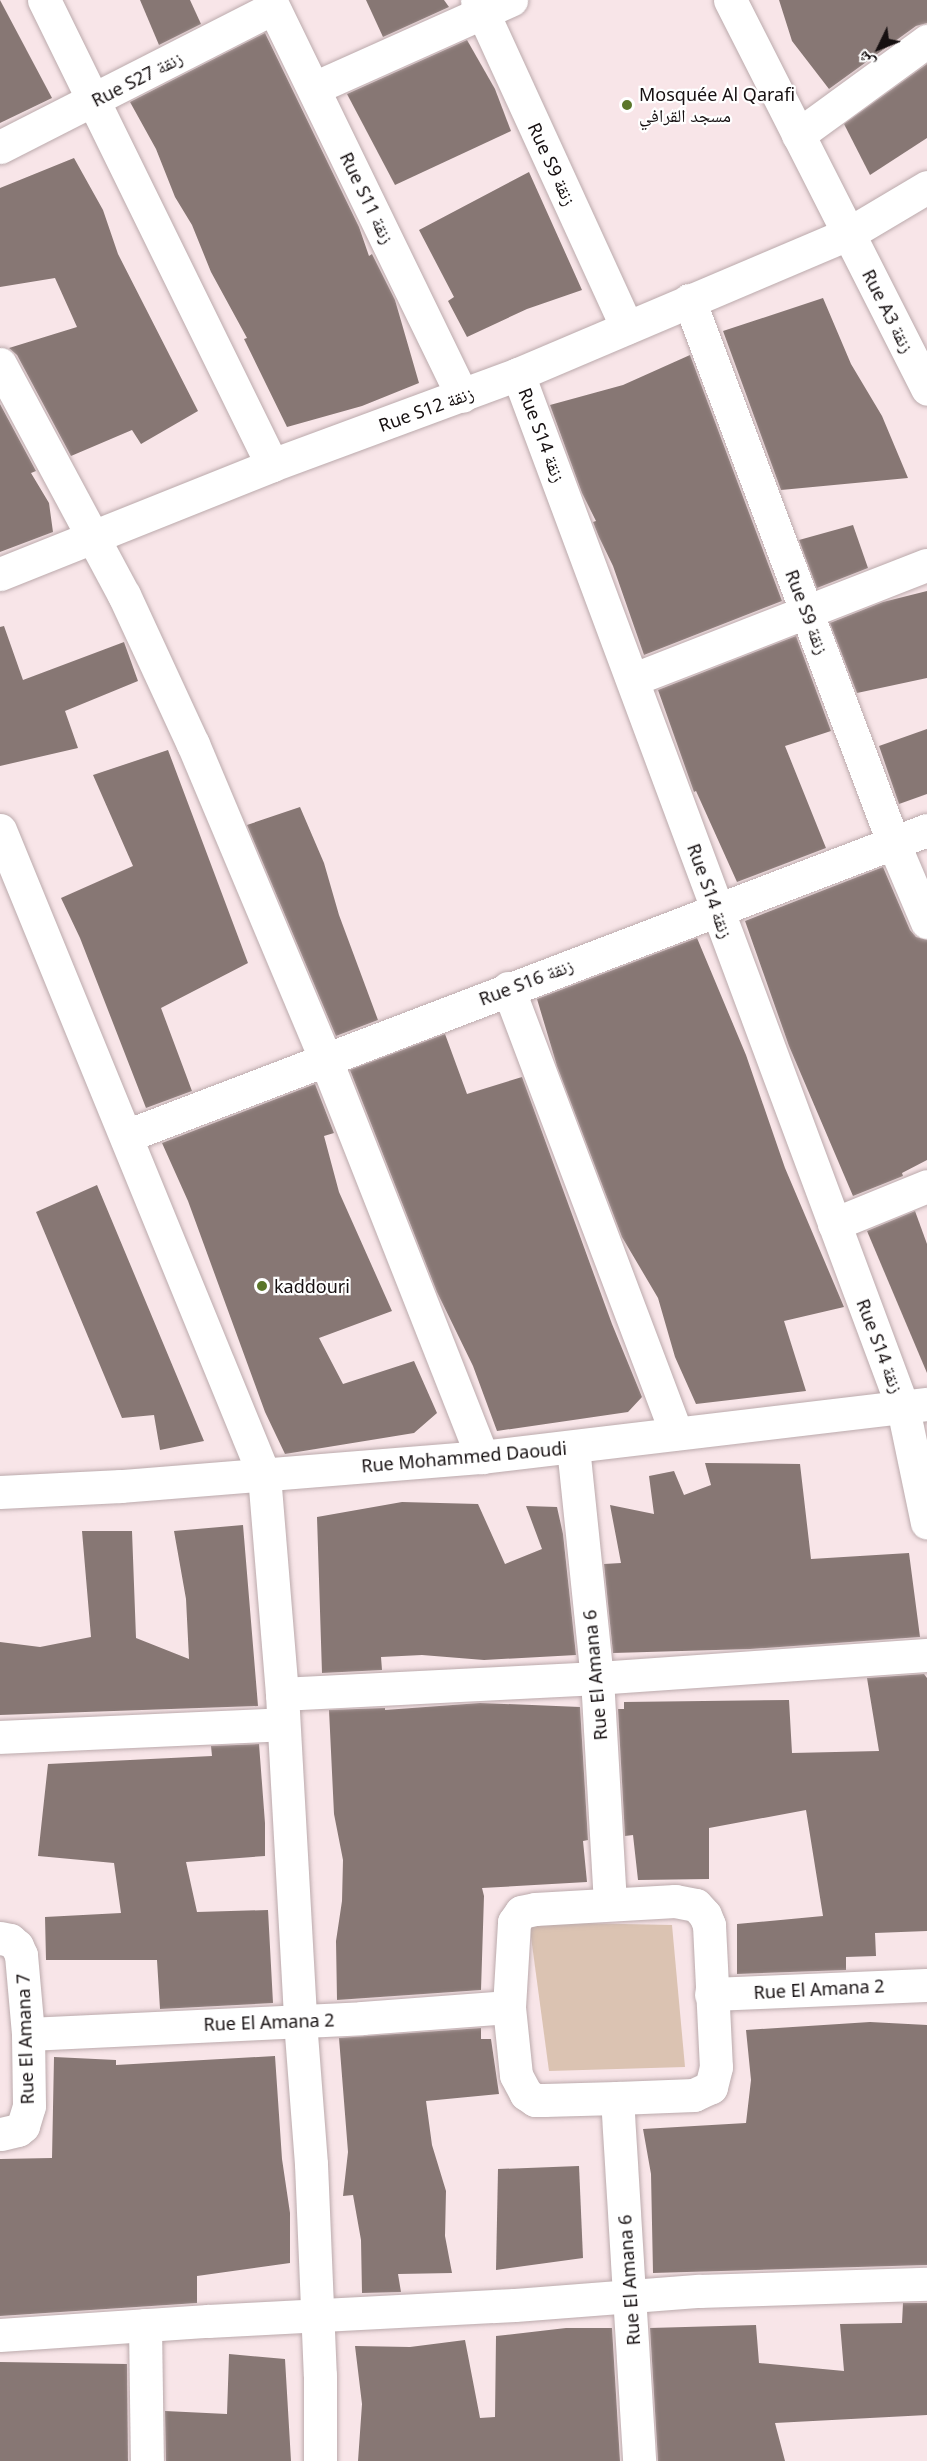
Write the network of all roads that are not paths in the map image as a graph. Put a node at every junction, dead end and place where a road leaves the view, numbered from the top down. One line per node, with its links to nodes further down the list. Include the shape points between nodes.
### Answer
1 (44, 0): 7 (street)
2 (730, 0): 8 (street, Rue A3 زنقة)
3 (271, 4): 6 (street, Rue S11 زنقة); 7 (street, Rue S27 زنقة)
4 (490, 4): 6 (street); 13 (street, Rue S9 زنقة)
5 (927, 41): 8 (street)
6 (314, 88): 17 (street, Rue S11 زنقة)
7 (93, 102): 9 (street, Rue S27 زنقة); 18 (street)
8 (798, 135): 11 (street, Rue A3 زنقة)
9 (0, 147)
10 (927, 187): 11 (street, Rue S12 زنقة)
11 (848, 234): 12 (street, Rue S12 زنقة); 16 (street, Rue A3 زنقة)
12 (689, 300): 13 (street, Rue S12 زنقة); 22 (street, Rue S9 زنقة)
13 (627, 327): 15 (street, Rue S12 زنقة)
14 (0, 364): 19 (street)
15 (518, 374): 17 (street, Rue S12 زنقة); 23 (street, Rue S14 زنقة)
16 (927, 388)
17 (462, 396): 18 (street, Rue S12 زنقة)
18 (272, 465): 19 (street, Rue S12 زنقة)
19 (92, 537): 21 (street, Rue S12 زنقة); 30 (street, via 157,662)
20 (927, 565): 22 (street)
21 (0, 574)
22 (806, 612): 23 (street); 26 (street, Rue S9 زنقة)
23 (634, 679): 27 (street, Rue S14 زنقة)
24 (0, 830): 31 (street)
25 (927, 830): 26 (street, Rue S16 زنقة)
26 (893, 842): 27 (street, Rue S16 زنقة); 28 (street, Rue S9 زنقة)
27 (717, 910): 29 (street, Rue S16 زنقة); 33 (street, Rue S14 زنقة)
28 (927, 922)
29 (508, 988): 30 (street, Rue S16 زنقة); 35 (street)
30 (325, 1058): 31 (street, Rue S16 زنقة); 37 (street)
31 (126, 1136): 38 (street)
32 (927, 1186): 33 (street)
33 (834, 1224): 34 (street, Rue S14 زنقة)
34 (915, 1406): 35 (street, Rue Mohammed Daoudi); 40 (street, Rue S14 زنقة)
35 (676, 1433): 36 (street, Rue Mohammed Daoudi)
36 (573, 1447): 37 (street, Rue Mohammed Daoudi); 42 (street, Rue El Amana 6)
37 (482, 1457): 38 (street, Rue Mohammed Daoudi)
38 (264, 1475): 39 (street, Rue Mohammed Daoudi); 43 (street)
39 (0, 1492)
40 (927, 1523)
41 (927, 1655): 42 (street)
42 (597, 1678): 43 (street); 45 (street, Rue El Amana 6)
43 (283, 1709): 44 (street); 50 (street)
44 (0, 1737)
45 (610, 1902): 48 (street, via 675,1900 696,1905 709,1925); 49 (street, via 521,1912 511,1938)
46 (0, 1938): 51 (street, Rue El Amana 7, via 10,1940 21,1955)
47 (927, 1985): 48 (street, Rue El Amana 2)
48 (711, 1994): 52 (street, via 716,2067 711,2087 694,2095)
49 (509, 2007): 50 (street, Rue El Amana 2); 52 (street, via 516,2074 526,2094 535,2100)
50 (300, 2021): 51 (street, Rue El Amana 2); 56 (street)
51 (28, 2034): 53 (street, Rue El Amana 7, via 27,2118 18,2130)
52 (617, 2098): 55 (street, Rue El Amana 6)
53 (0, 2134)
54 (927, 2284): 55 (street)
55 (630, 2295): 56 (street); 61 (street, Rue El Amana 6)
56 (317, 2316): 57 (street); 60 (street)
57 (145, 2325): 58 (street); 59 (street)
58 (0, 2335)
59 (147, 2461)
60 (320, 2461)
61 (639, 2461)

